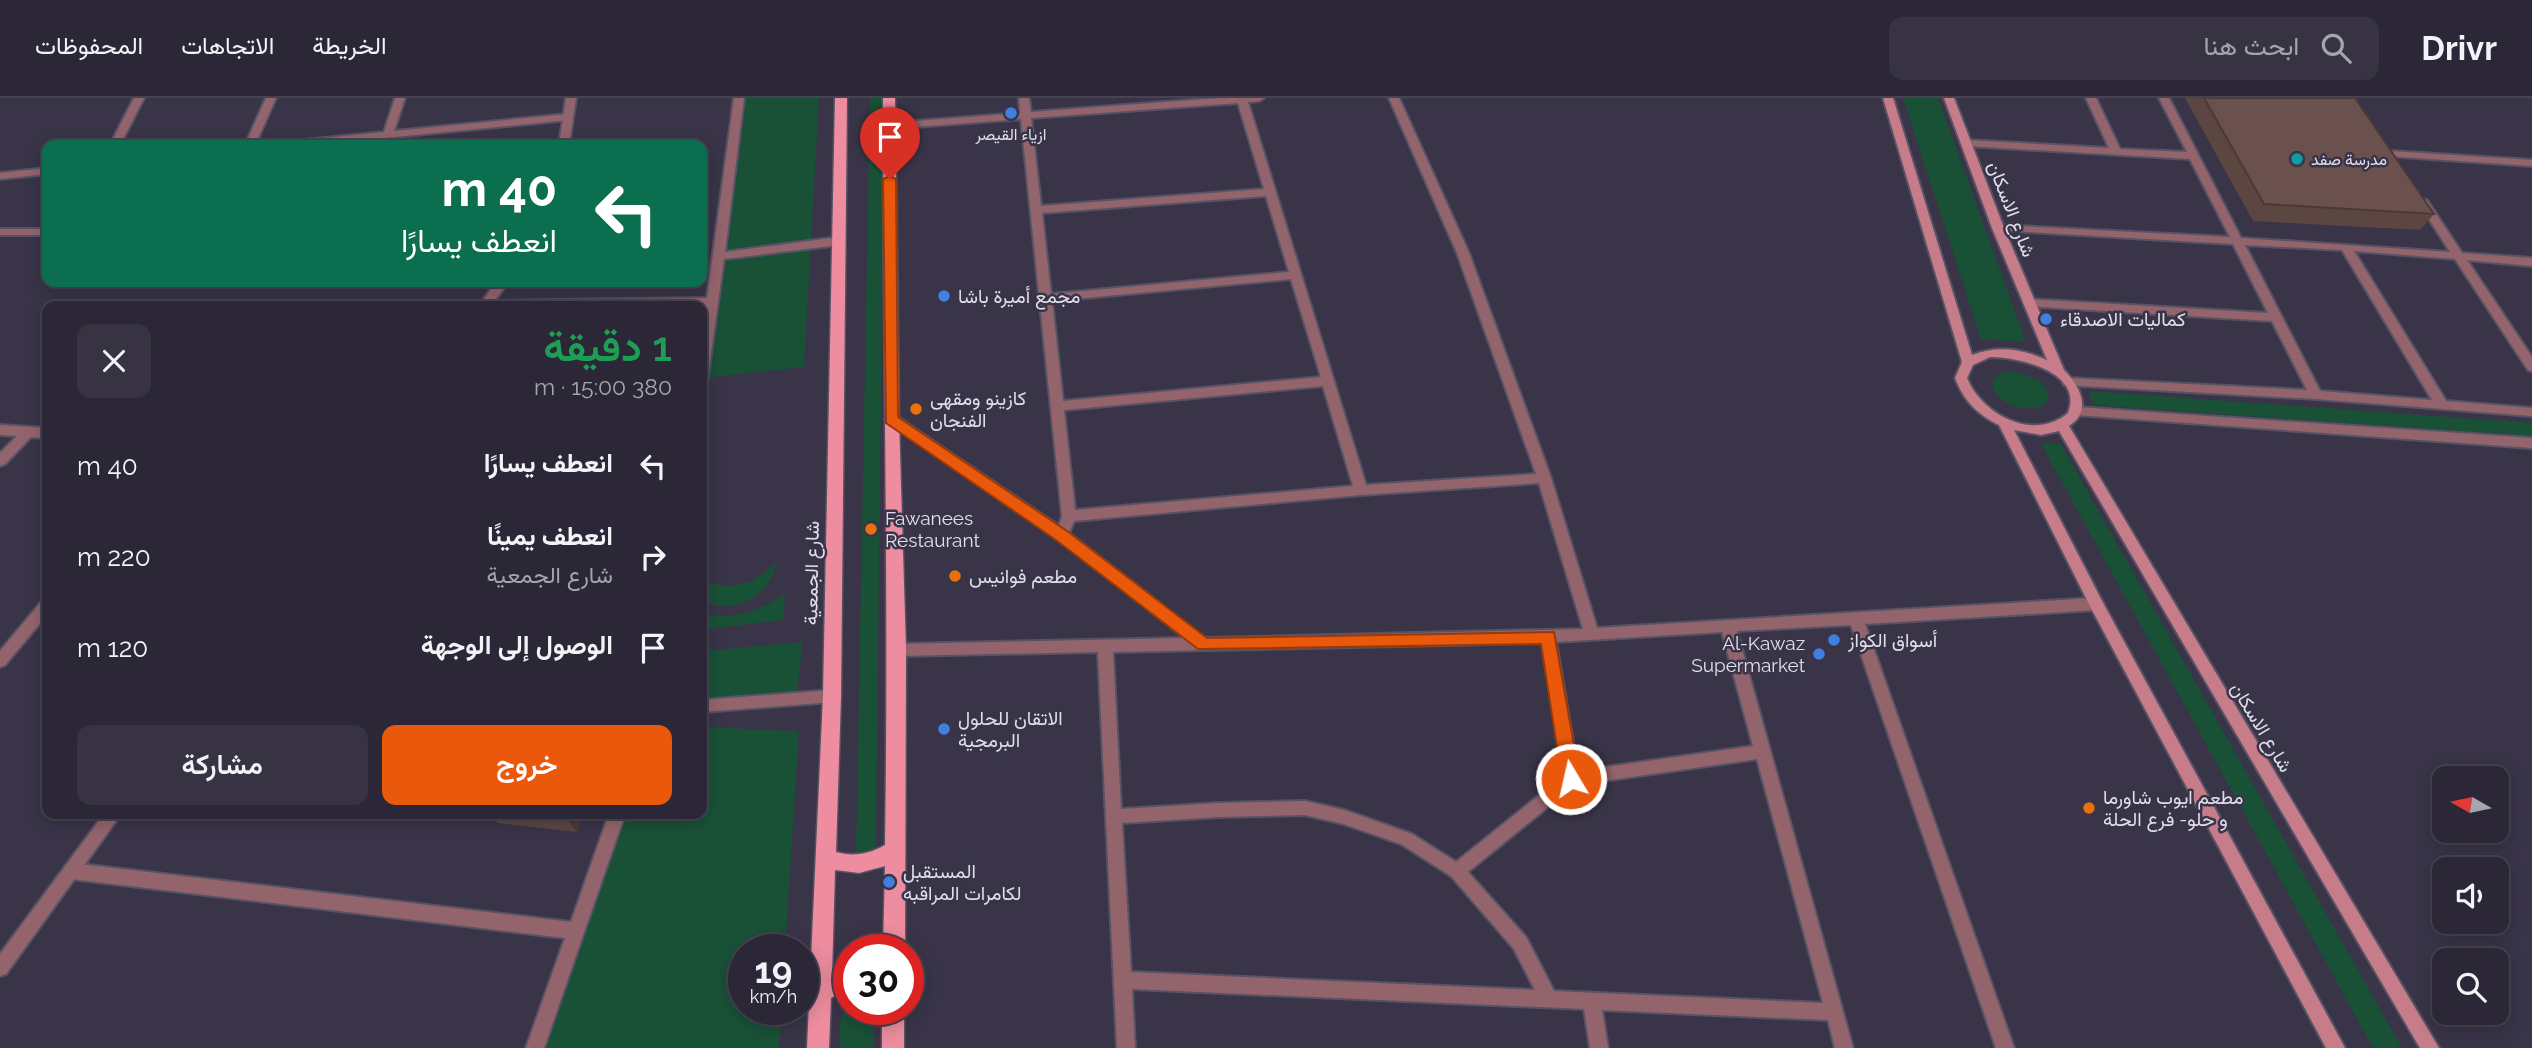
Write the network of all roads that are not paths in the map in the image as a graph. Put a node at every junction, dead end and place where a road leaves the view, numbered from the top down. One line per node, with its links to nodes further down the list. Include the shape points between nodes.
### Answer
1 (139, 98): 20 (street)
2 (271, 98): 21 (street)
3 (400, 98): 19 (street)
4 (570, 98): 16 (street)
5 (739, 98): 42 (street)
6 (841, 98): 40 (main road, شارع الجمعية)
7 (889, 98): 18 (main road)
8 (1024, 98): 17 (street)
9 (1259, 98): 15 (street)
10 (1394, 98): 69 (street, via 1463,253)
11 (1888, 98): 52 (main road)
12 (1949, 98): 24 (main road, شارع الاسكان)
13 (2091, 98): 26 (street)
14 (2164, 98): 28 (street)
15 (1242, 99): 17 (street); 34 (street)
16 (568, 117): 19 (street); 23 (street)
17 (1026, 117): 18 (street); 35 (street)
18 (889, 126): 61 (main road)
19 (388, 135): 22 (street)
20 (118, 140)
21 (252, 140)
22 (336, 140)
23 (565, 140)
24 (1966, 143): 26 (street); 36 (main road, شارع الاسكان)
25 (2383, 143): 27 (street)
26 (2116, 152): 28 (street)
27 (2391, 154): 29 (street); 30 (street)
28 (2194, 156): 39 (street)
29 (2531, 164)
30 (2398, 166)
31 (42, 172): 32 (street)
32 (0, 176)
33 (2413, 188): 43 (street)
34 (1269, 192): 35 (street); 45 (street)
35 (1037, 210): 46 (street)
36 (1998, 228): 39 (street); 49 (main road, شارع الاسكان)
37 (0, 232): 38 (street)
38 (42, 232)
39 (2237, 240): 41 (street); 50 (street)
40 (839, 241): 42 (street); 83 (main road, شارع الجمعية)
41 (2346, 247): 43 (street); 57 (street)
42 (721, 256): 48 (street)
43 (2458, 256): 44 (street); 53 (street)
44 (2532, 262)
45 (1294, 275): 46 (street); 55 (street)
46 (1046, 298): 58 (street)
47 (707, 302): 48 (street)
48 (713, 302): 51 (street)
49 (2029, 303): 50 (street); 54 (main road, شارع الاسكان)
50 (2276, 317): 56 (street)
51 (707, 348)
52 (1968, 362): 54 (main road, via 1989,353 2017,354 2046,364); 62 (main road, via 1961,379 1969,398)
53 (2532, 368)
54 (2063, 377): 56 (street); 59 (main road, via 2077,402)
55 (1328, 381): 58 (street); 70 (street)
56 (2316, 395): 57 (street)
57 (2442, 405): 60 (street)
58 (1058, 406): 71 (street)
59 (2076, 411): 63 (main road); 67 (street)
60 (2532, 411)
61 (891, 419): 72 (street); 81 (main road)
62 (2004, 423): 63 (main road, via 2035,429); 73 (main road)
63 (2062, 425): 112 (main road, شارع الاسكان)
64 (0, 430): 65 (street)
65 (28, 432): 66 (street); 68 (street)
66 (42, 433)
67 (2532, 443)
68 (0, 461)
69 (1544, 478): 70 (street); 77 (street)
70 (1361, 490): 71 (street)
71 (1069, 516): 72 (street)
72 (1062, 535): 79 (street)
73 (2095, 604): 75 (street); 111 (main road)
74 (42, 611): 82 (street)
75 (1856, 619): 76 (street); 110 (street)
76 (1728, 626): 77 (street); 85 (street)
77 (1592, 634): 78 (street)
78 (1548, 637): 79 (street); 86 (street)
79 (1204, 645): 80 (street)
80 (1105, 647): 81 (street); 87 (street)
81 (897, 650): 90 (main road)
82 (0, 661)
83 (832, 696): 84 (street); 91 (main road, شارع الجمعية)
84 (707, 706)
85 (1764, 751): 86 (street); 102 (street)
86 (1571, 779): 93 (street)
87 (1114, 817): 93 (street, via 1305,808 1406,839); 97 (street)
88 (109, 819): 92 (street)
89 (615, 819): 94 (street)
90 (893, 851): 91 (main road, via 857,865); 95 (main road)
91 (824, 856): 99 (main road, شارع الجمعية)
92 (71, 871): 94 (street); 96 (street)
93 (1457, 871): 100 (street, via 1520,943)
94 (577, 931): 104 (street)
95 (894, 934)
96 (0, 968)
97 (1122, 980): 100 (street); 107 (street)
98 (833, 985): 99 (main road)
99 (822, 991): 105 (main road, شارع الجمعية)
100 (1549, 999): 101 (street)
101 (1592, 1002): 102 (street); 108 (street)
102 (1834, 1012): 109 (street)
103 (893, 1025): 106 (main road)
104 (535, 1048)
105 (818, 1048)
106 (893, 1048)
107 (1126, 1048)
108 (1599, 1048)
109 (1844, 1048)
110 (2004, 1048)
111 (2336, 1048)
112 (2430, 1048)

